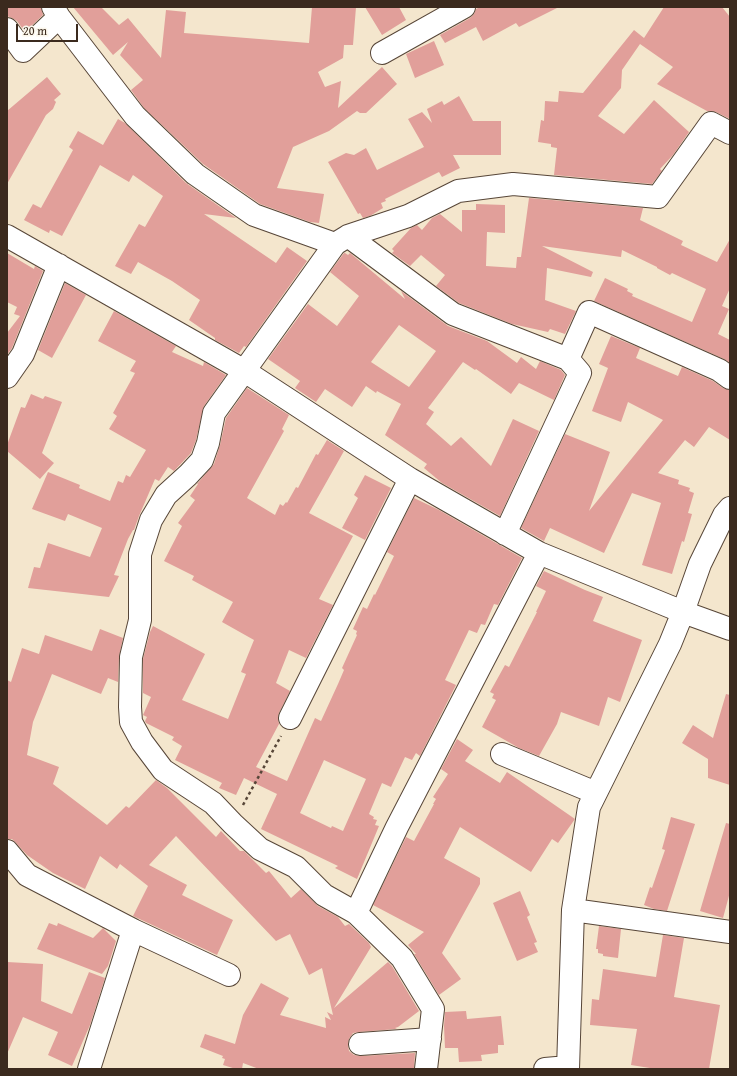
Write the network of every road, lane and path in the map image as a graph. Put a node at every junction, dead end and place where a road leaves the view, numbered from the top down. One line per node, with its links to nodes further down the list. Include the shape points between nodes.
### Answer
1 (464, 7): 4 (street)
2 (56, 12): 3 (street, via 23,51); 7 (street, via 135,116 195,174 254,215)
3 (7, 29)
4 (382, 53)
5 (730, 133): 7 (street, via 711,123 658,197 513,184 458,191 408,216)
6 (7, 236): 8 (street)
7 (341, 240): 9 (street, via 453,314); 10 (street)
8 (59, 265): 10 (street); 11 (street, via 23,354)
9 (568, 359): 12 (street, via 589,312 719,370); 15 (street, via 580,374)
10 (243, 370): 13 (street); 22 (street, via 214,413 202,460 166,495 151,520 140,554 140,620 131,657 130,693 131,722 163,770 213,803)
11 (7, 377)
12 (730, 378)
13 (410, 479): 15 (street); 19 (street)
14 (730, 508): 17 (street, via 700,564)
15 (504, 534): 16 (street)
16 (539, 553): 17 (street); 25 (street, via 401,820)
17 (683, 612): 18 (street); 21 (street, via 670,644)
18 (730, 629)
19 (290, 718): 22 (path)
20 (502, 754): 21 (street)
21 (596, 793): 24 (street, via 589,807)
22 (233, 824): 25 (street, via 260,849 296,867 324,895)
23 (7, 851): 26 (street, via 27,875)
24 (573, 910): 27 (street); 31 (street)
25 (356, 913): 29 (street, via 402,958 433,1009)
26 (133, 930): 28 (street); 32 (street)
27 (730, 932)
28 (229, 975)
29 (430, 1039): 30 (street); 33 (street)
30 (360, 1044)
31 (568, 1068): 34 (street)
32 (89, 1069)
33 (426, 1069)
34 (545, 1069)

